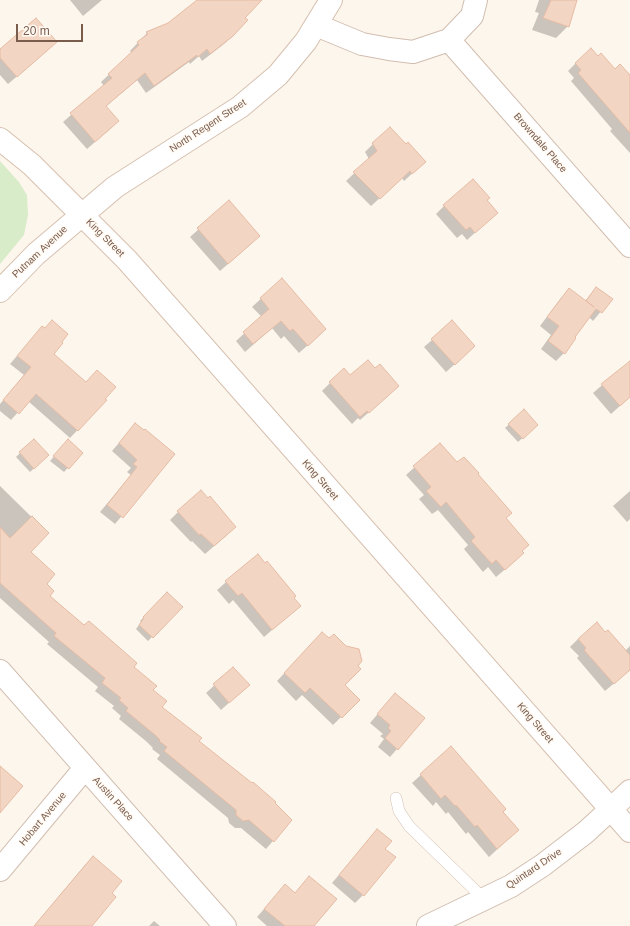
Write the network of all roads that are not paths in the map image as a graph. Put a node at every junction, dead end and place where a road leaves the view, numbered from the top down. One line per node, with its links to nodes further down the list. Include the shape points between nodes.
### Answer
1 (332, 0): 3 (street, North Regent Street)
2 (476, 0): 4 (street, via 472,16)
3 (316, 25): 4 (street, via 362,44 413,52); 6 (street, North Regent Street, via 278,75 240,107 115,187)
4 (449, 40): 7 (street, Browndale Place)
5 (0, 139): 6 (street, King Street, via 32,165)
6 (81, 214): 8 (street, Putnam Avenue, via 36,254); 13 (street, King Street, via 138,272)
7 (630, 246)
8 (0, 292)
9 (0, 671): 10 (street, Austin Place)
10 (85, 768): 15 (street, Hobart Avenue); 18 (street, Austin Place)
11 (630, 791): 13 (street, Quintard Drive)
12 (396, 798): 16 (lane, via 399,811 409,826)
13 (611, 809): 14 (street, King Street); 16 (street, Quintard Drive, via 543,865)
14 (630, 831)
15 (0, 870)
16 (484, 899): 17 (street, Quintard Drive)
17 (454, 920): 19 (street, Quintard Drive)
18 (225, 926)
19 (428, 926)

